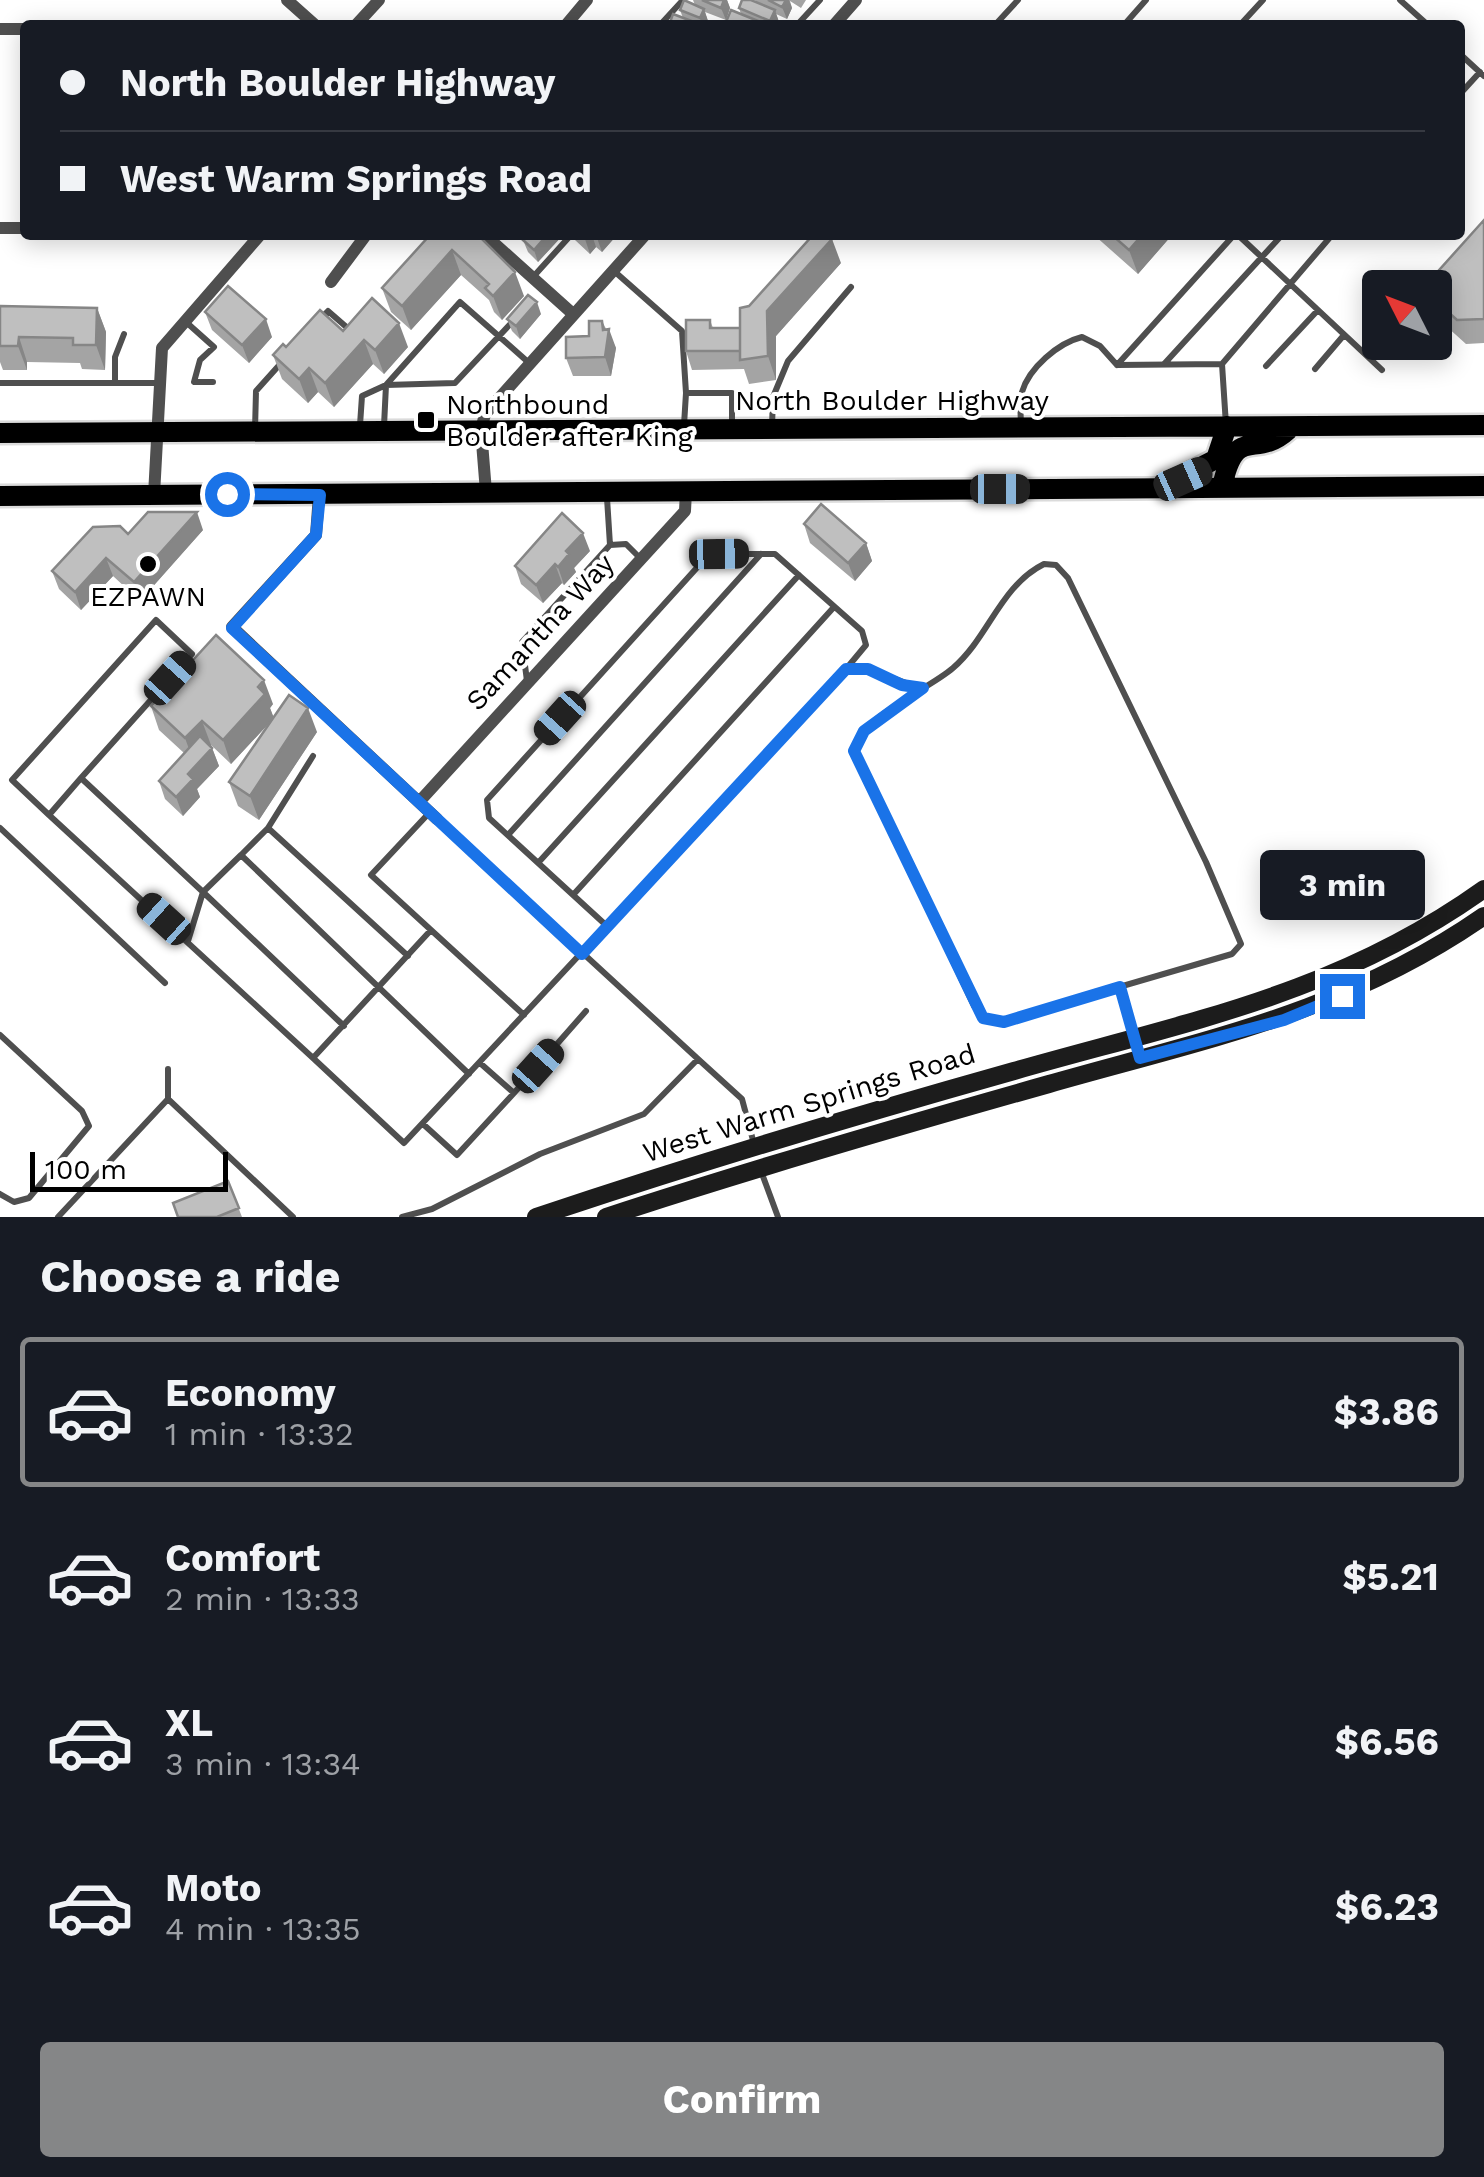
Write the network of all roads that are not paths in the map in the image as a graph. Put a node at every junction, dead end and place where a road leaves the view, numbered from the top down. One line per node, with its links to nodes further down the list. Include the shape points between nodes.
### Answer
1 (287, 0): 11 (street)
2 (378, 0): 12 (street)
3 (586, 0): 13 (street)
4 (683, 0): 14 (lane)
5 (820, 0): 15 (lane)
6 (856, 0): 16 (street)
7 (1018, 0): 17 (lane)
8 (1146, 0): 18 (lane)
9 (1263, 0): 19 (lane)
10 (1400, 0): 20 (lane)
11 (310, 20)
12 (360, 20)
13 (570, 20)
14 (665, 20)
15 (802, 20)
16 (838, 20)
17 (1000, 20)
18 (1128, 20)
19 (1245, 20)
20 (1422, 20)
21 (256, 240): 39 (street)
22 (362, 240): 33 (street)
23 (490, 240): 32 (street)
24 (566, 240): 32 (lane)
25 (640, 240): 31 (street)
26 (1231, 240): 47 (lane)
27 (1242, 240): 30 (lane)
28 (1277, 240): 30 (lane)
29 (1328, 240): 34 (lane)
30 (1262, 257): 34 (lane); 48 (lane)
31 (613, 270): 38 (street); 58 (lane, via 682,331)
32 (532, 278): 38 (street)
33 (331, 282)
34 (1290, 284): 36 (lane); 49 (lane)
35 (851, 287): 59 (lane, via 788,361)
36 (1318, 310): 42 (lane); 50 (lane)
37 (521, 312): 43 (lane)
38 (573, 314): 46 (street)
39 (185, 321): 53 (lane, via 214,346 200,360 194,382); 56 (street, via 162,348)
40 (316, 324): 44 (lane, via 328,311)
41 (124, 334): 55 (lane)
42 (1344, 334): 51 (lane); 52 (lane)
43 (499, 336): 46 (lane); 57 (lane, via 456,383); 57 (lane, via 460,302)
44 (359, 339)
45 (292, 351): 71 (lane, via 256,391)
46 (529, 363): 70 (street, via 485,414)
47 (1117, 364): 48 (lane); 63 (lane, via 1082,337 1066,341 1022,391)
48 (1164, 364): 49 (lane)
49 (1222, 364): 62 (lane)
50 (1266, 366)
51 (1315, 368)
52 (1382, 370)
53 (213, 382)
54 (0, 383): 55 (lane)
55 (115, 383): 56 (lane)
56 (160, 383): 73 (street)
57 (386, 386): 68 (lane, via 362,396); 69 (lane)
58 (686, 393): 64 (lane, via 732,393); 67 (lane)
59 (773, 397): 60 (lane); 65 (lane)
60 (750, 398)
61 (1484, 424): 66 (main road, North Boulder Highway)
62 (1226, 426): 63 (main road, North Boulder Highway); 66 (main road, North Boulder Highway); 76 (main road, via 1216,459)
63 (1021, 427): 65 (main road, North Boulder Highway)
64 (732, 428): 65 (main road, North Boulder Highway); 67 (main road, North Boulder Highway)
65 (772, 428)
66 (1290, 428): 75 (main road, via 1278,439 1235,450)
67 (684, 429): 70 (main road, North Boulder Highway)
68 (360, 430): 69 (main road, North Boulder Highway); 71 (main road, North Boulder Highway)
69 (384, 430): 70 (main road, North Boulder Highway)
70 (481, 430): 78 (street)
71 (255, 431): 73 (main road, North Boulder Highway)
72 (0, 432): 73 (main road, North Boulder Highway)
73 (157, 432): 80 (street)
74 (1484, 486): 75 (main road)
75 (1222, 487): 76 (main road)
76 (1156, 488): 77 (main road)
77 (686, 491): 79 (main road); 85 (street, Samantha Way, via 686,511)
78 (486, 492): 79 (main road); 81 (main road)
79 (607, 492): 83 (lane)
80 (154, 495): 81 (main road); 82 (main road)
81 (320, 495): 95 (street, via 316,535 227,633)
82 (0, 496)
83 (610, 545): 85 (lane, via 626,544); 91 (lane, via 522,642)
84 (762, 554): 86 (lane, via 775,554); 100 (lane); 100 (lane, via 719,554 703,561 493,792 486,809)
85 (642, 559): 91 (street, Samantha Way)
86 (799, 574): 87 (lane); 102 (lane)
87 (834, 606): 90 (lane, via 866,638); 105 (lane)
88 (202, 651): 89 (lane)
89 (192, 654): 94 (lane); 96 (lane, via 156,620 12,780)
90 (846, 669): 92 (lane, via 868,669); 107 (lane)
91 (528, 683): 95 (street, Samantha Way)
92 (923, 688): 113 (lane, via 864,731 854,751 978,1012 996,1023); 113 (lane, via 957,665 1023,579 1044,564 1062,569 1240,940 1232,954)
93 (313, 756): 99 (lane)
94 (81, 778): 96 (lane); 104 (lane)
95 (418, 802): 97 (street)
96 (49, 815): 109 (lane)
97 (433, 816): 108 (lane, via 371,876); 110 (lane)
98 (0, 828): 112 (lane)
99 (268, 828): 101 (lane); 111 (lane)
100 (508, 836): 102 (lane)
101 (241, 855): 104 (lane); 114 (lane)
102 (538, 863): 105 (lane)
103 (1484, 889): 119 (main road, West Warm Springs Road, via 1339,974)
104 (202, 892): 109 (lane); 117 (lane)
105 (573, 895): 107 (lane)
106 (1484, 916): 121 (main road, West Warm Springs Road, via 1412,962 1323,1005)
107 (608, 927): 110 (lane)
108 (430, 930): 111 (lane); 116 (lane)
109 (188, 941): 120 (lane)
110 (582, 954): 116 (lane); 122 (lane)
111 (408, 956): 114 (lane)
112 (165, 983)
113 (1120, 987): 119 (lane)
114 (380, 988): 117 (lane); 125 (lane)
115 (586, 1012): 126 (lane)
116 (524, 1016): 123 (lane)
117 (344, 1026): 120 (lane)
118 (0, 1035): 131 (lane, via 90,1126 29,1198 14,1202)
119 (1135, 1038): 121 (lane); 129 (main road, West Warm Springs Road)
120 (313, 1058): 128 (lane, via 404,1143)
121 (1140, 1058): 130 (main road, West Warm Springs Road)
122 (698, 1059): 129 (lane, via 742,1098); 134 (lane, via 644,1114)
123 (480, 1063): 125 (lane); 126 (lane)
124 (168, 1070): 127 (lane)
125 (470, 1074): 128 (lane)
126 (514, 1092): 128 (lane, via 458,1155)
127 (168, 1098): 132 (lane); 133 (lane)
128 (424, 1124)
129 (754, 1146): 130 (main road); 135 (main road, West Warm Springs Road)
130 (760, 1168): 136 (main road, West Warm Springs Road); 137 (lane)
131 (0, 1194)
132 (58, 1217)
133 (293, 1217)
134 (402, 1217)
135 (536, 1217)
136 (606, 1217)
137 (778, 1217)

